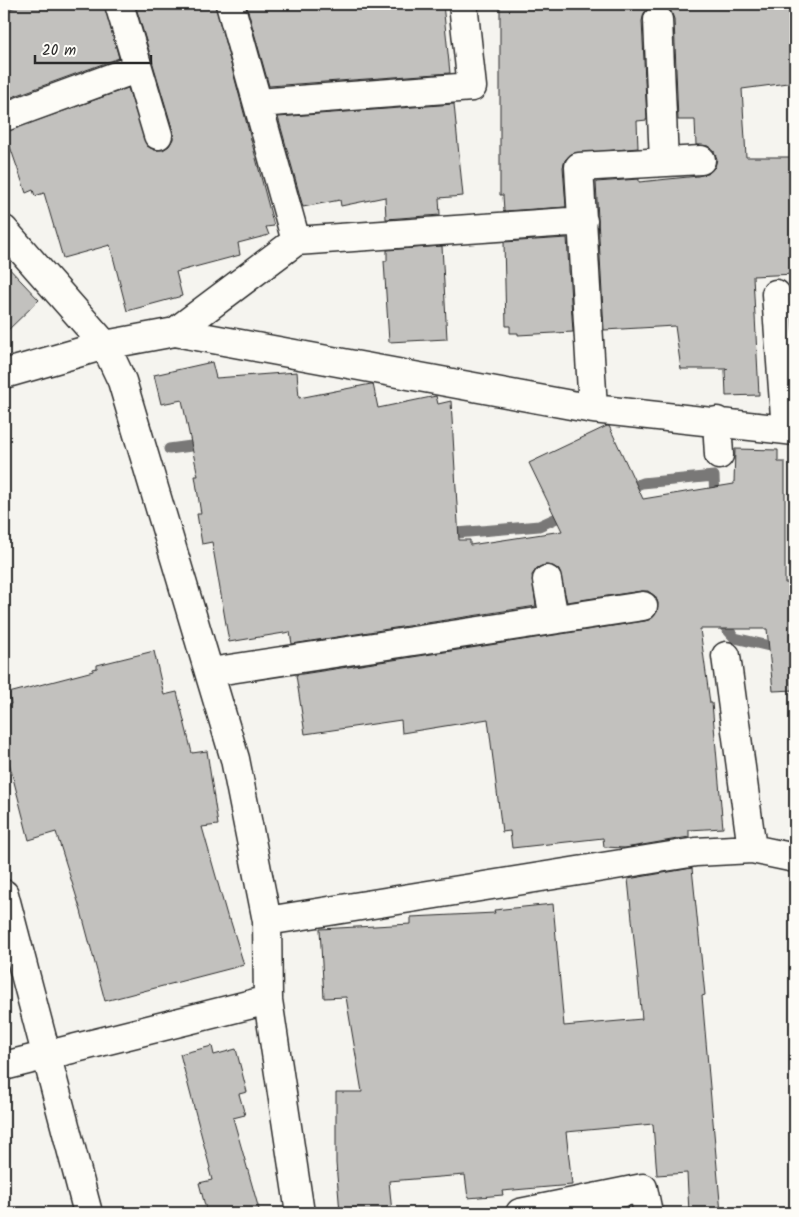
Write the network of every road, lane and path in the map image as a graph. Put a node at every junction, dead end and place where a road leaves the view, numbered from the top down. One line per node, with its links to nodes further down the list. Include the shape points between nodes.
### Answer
1 (119, 4): 5 (street)
2 (230, 4): 6 (street)
3 (463, 4): 6 (street, via 472,87)
4 (658, 20): 10 (street)
5 (138, 68): 7 (street); 8 (street)
6 (258, 103): 13 (street)
7 (4, 117)
8 (158, 136)
9 (701, 160): 10 (street)
10 (664, 162): 11 (street, via 579,167)
11 (583, 221): 13 (street); 18 (street)
12 (4, 230): 16 (street)
13 (296, 240): 15 (street)
14 (776, 294): 20 (street)
15 (175, 332): 16 (street); 18 (street)
16 (105, 345): 17 (street); 26 (street, via 122,381)
17 (4, 374)
18 (593, 408): 19 (street)
19 (717, 422): 20 (street); 21 (street)
20 (790, 431)
21 (718, 455)
22 (547, 580): 24 (street)
23 (642, 606): 24 (street)
24 (554, 618): 26 (street)
25 (726, 656): 27 (street)
26 (210, 672): 30 (street, via 235,759)
27 (752, 849): 28 (street); 30 (street, via 696,852)
28 (795, 858)
29 (4, 894): 32 (street)
30 (267, 921): 31 (street)
31 (268, 1000): 32 (street); 36 (street)
32 (46, 1054): 33 (street); 35 (street)
33 (4, 1066)
34 (528, 1212): 37 (street, via 643,1188)
35 (88, 1213)
36 (300, 1213)
37 (648, 1213)

